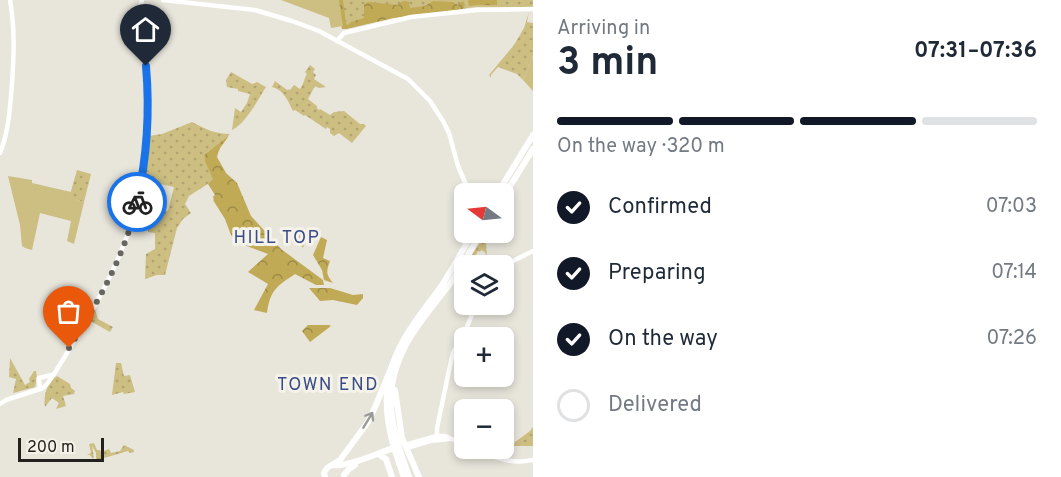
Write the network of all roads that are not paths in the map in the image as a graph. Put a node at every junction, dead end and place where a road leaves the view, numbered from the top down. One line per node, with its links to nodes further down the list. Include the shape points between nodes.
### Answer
1 (10, 0): 8 (street, via 14,56 7,126)
2 (142, 0): 18 (street, via 139,17 148,88 148,127 133,221 107,284)
3 (163, 0): 5 (street, via 261,11 320,31)
4 (533, 9): 5 (street, via 477,10 411,18 344,33)
5 (337, 41): 9 (street, via 408,79 430,101 448,131)
6 (533, 135): 10 (main road)
7 (533, 149): 11 (main road)
8 (0, 153)
9 (465, 183)
10 (504, 183)
11 (512, 183)
12 (467, 243): 17 (main road, via 402,341)
13 (474, 243): 17 (main road, via 412,332)
14 (533, 251): 15 (street)
15 (514, 260)
16 (472, 315): 21 (street, via 453,353)
17 (394, 366): 25 (main road); 30 (main road, one-way to 17, via 368,422); 34 (main road, via 386,411); 35 (main road, via 392,418)
18 (52, 375): 19 (street); 19 (street, via 39,378)
19 (40, 389): 20 (street)
20 (0, 404)
21 (437, 429): 22 (street); 24 (street)
22 (437, 438): 23 (street); 24 (street); 25 (street)
23 (454, 441)
24 (415, 442): 25 (street)
25 (404, 447): 26 (main road); 36 (main road)
26 (391, 451): 27 (main road); 30 (main road)
27 (381, 456): 31 (main road, via 353,466); 33 (main road, via 386,459)
28 (504, 459): 29 (street)
29 (533, 460)
30 (335, 465): 31 (main road); 32 (main road, via 326,469)
31 (344, 476)
32 (325, 477)
33 (392, 477)
34 (404, 477)
35 (409, 477)
36 (419, 477)

